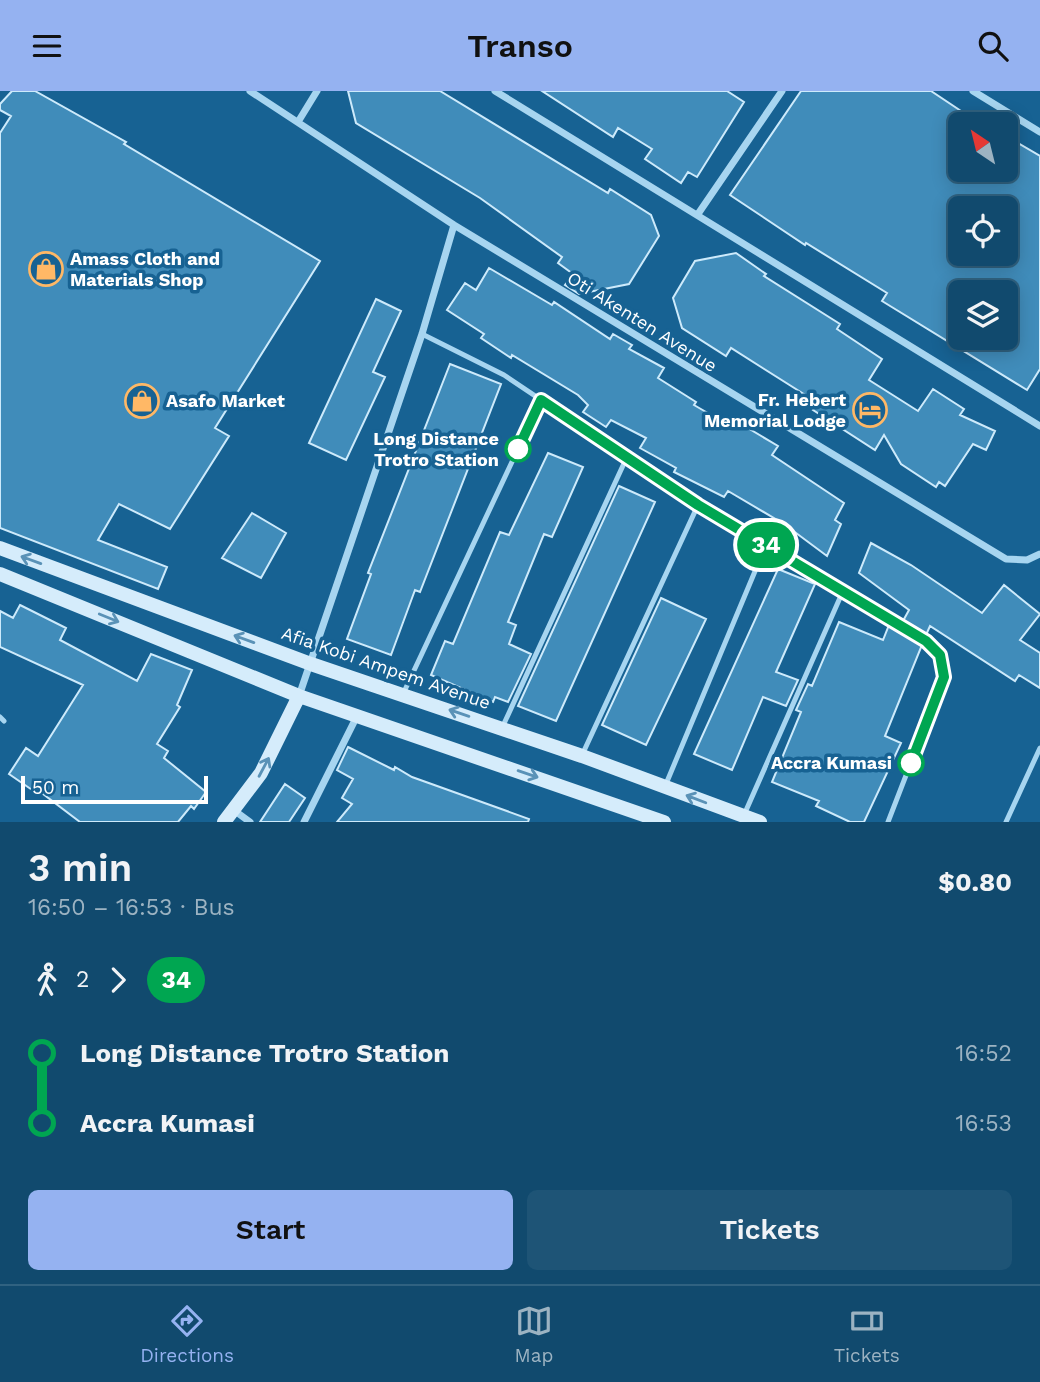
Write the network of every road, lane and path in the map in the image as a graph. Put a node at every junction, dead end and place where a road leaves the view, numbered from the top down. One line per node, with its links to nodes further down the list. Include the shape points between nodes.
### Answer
1 (250, 91): 6 (street, Oti Akenten Avenue)
2 (317, 91): 6 (street)
3 (495, 91): 8 (street)
4 (782, 91): 8 (street)
5 (973, 91): 7 (street)
6 (298, 122): 9 (street, Oti Akenten Avenue)
7 (1040, 132)
8 (698, 214): 12 (street)
9 (454, 225): 10 (street); 17 (street, Oti Akenten Avenue, via 1006,559 1027,560)
10 (422, 334): 11 (lane, via 504,375); 20 (street)
11 (541, 400): 13 (lane); 21 (lane)
12 (1040, 425)
13 (625, 459): 14 (lane); 24 (lane)
14 (698, 505): 15 (lane); 26 (lane)
15 (766, 545): 19 (lane); 27 (lane)
16 (0, 548): 20 (main road, Afia Kobi Ampem Avenue, one-way to 16)
17 (1040, 554)
18 (0, 574): 22 (main road, one-way to 22)
19 (844, 591): 29 (lane); 35 (lane, via 926,641 940,655 944,677)
20 (311, 664): 21 (main road, Afia Kobi Ampem Avenue); 22 (street)
21 (402, 694): 24 (main road, Afia Kobi Ampem Avenue, one-way to 21)
22 (299, 696): 23 (main road); 28 (main road, one-way to 22, via 261,773)
23 (358, 715): 32 (street); 33 (main road, one-way to 33)
24 (502, 728): 26 (main road, Afia Kobi Ampem Avenue)
25 (1040, 748): 36 (lane)
26 (582, 756): 27 (main road, Afia Kobi Ampem Avenue)
27 (665, 787): 29 (main road, Afia Kobi Ampem Avenue, one-way to 27)
28 (235, 811): 30 (main road); 31 (street)
29 (743, 817): 34 (main road, Afia Kobi Ampem Avenue)
30 (225, 822)
31 (250, 822)
32 (304, 822)
33 (664, 822)
34 (760, 822)
35 (888, 822)
36 (1006, 822)

